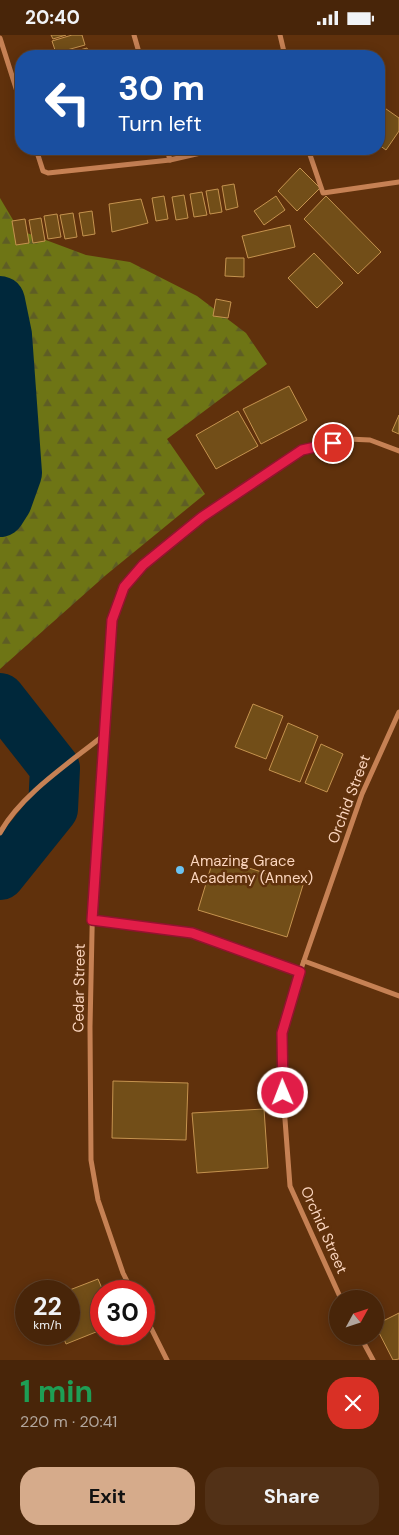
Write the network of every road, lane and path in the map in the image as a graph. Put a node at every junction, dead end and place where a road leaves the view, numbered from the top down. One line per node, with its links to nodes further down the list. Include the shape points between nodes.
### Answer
1 (134, 35): 4 (street)
2 (280, 35): 5 (street)
3 (0, 39): 6 (street)
4 (138, 50)
5 (284, 50)
6 (15, 85)
7 (38, 155): 11 (street, via 43,171 48,173)
8 (169, 155): 11 (street)
9 (189, 155): 11 (street)
10 (310, 155): 12 (street, via 323,193)
11 (170, 159)
12 (399, 182)
13 (399, 451): 15 (street, Cedar Street, via 370,440 348,439 302,450 202,517 143,565 124,587 112,620)
14 (399, 712): 18 (street, Orchid Street, via 362,794)
15 (104, 735): 16 (street, via 41,786 12,815); 17 (street, Cedar Street)
16 (0, 833)
17 (92, 920): 19 (street, via 192,933); 21 (street, Cedar Street, via 91,1160 98,1199)
18 (304, 961): 19 (street, Orchid Street); 20 (street)
19 (300, 972): 22 (street, Orchid Street, via 282,1033 290,1187)
20 (399, 996)
21 (126, 1280)
22 (337, 1290)
23 (155, 1336): 25 (street)
24 (365, 1345): 26 (street)
25 (167, 1360)
26 (373, 1360)

